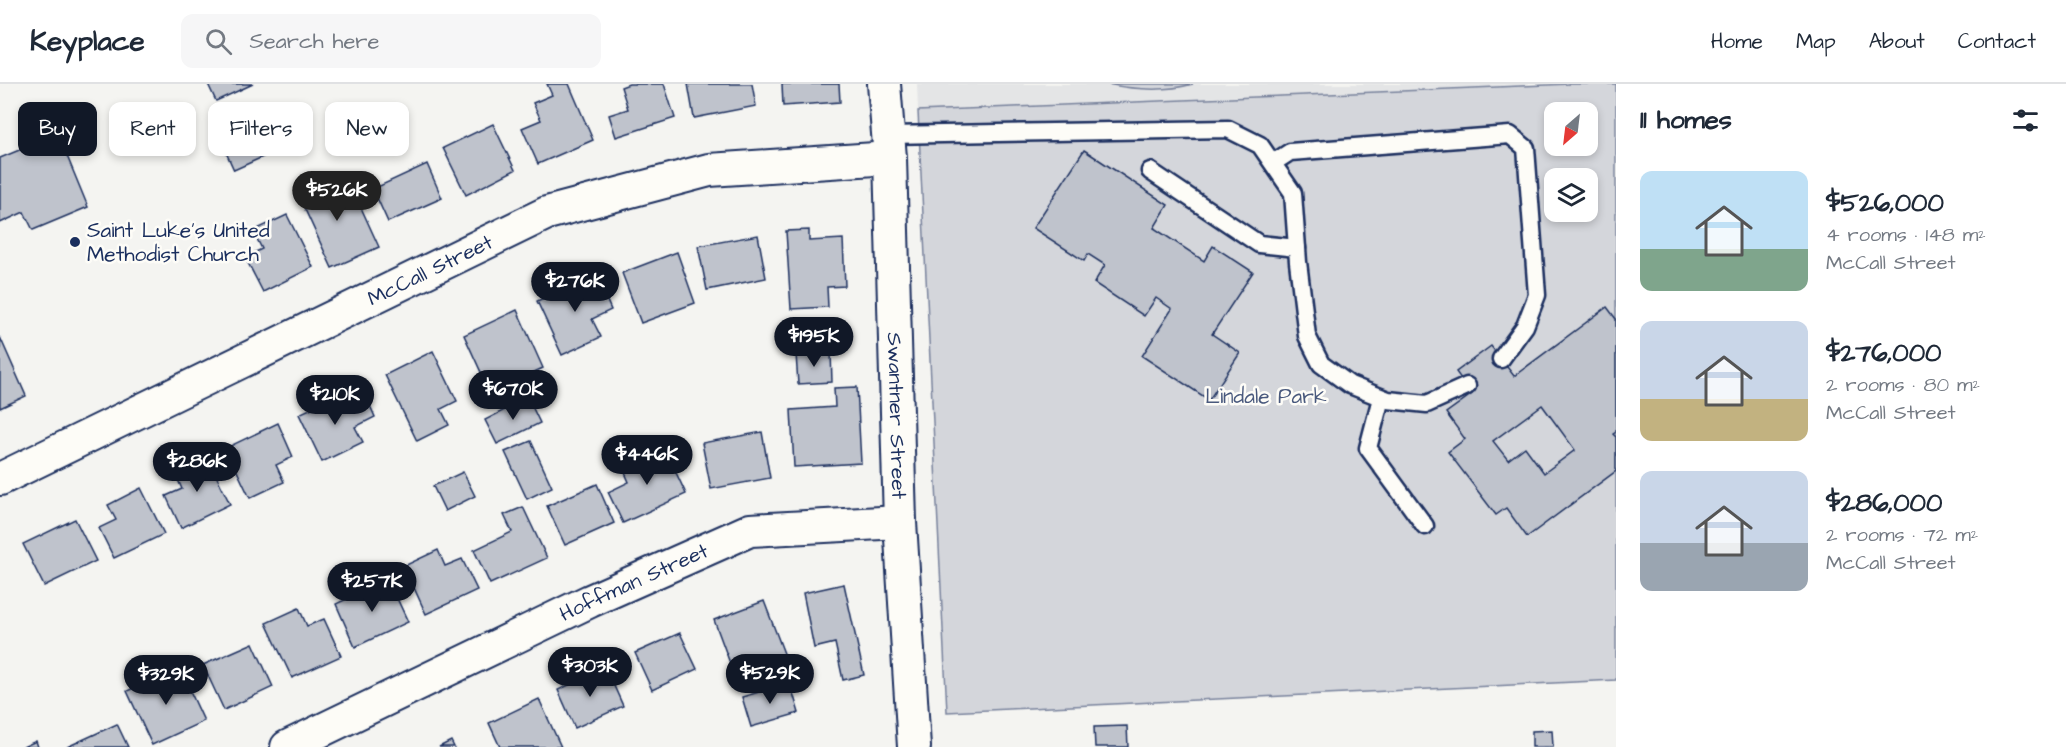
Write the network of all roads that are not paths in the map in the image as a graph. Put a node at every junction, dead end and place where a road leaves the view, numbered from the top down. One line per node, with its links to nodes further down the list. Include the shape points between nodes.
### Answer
1 (884, 84): 2 (street, Swantner Street)
2 (889, 147): 3 (lane, via 1228,129 1260,145); 9 (street, McCall Street, via 710,170 547,213); 10 (street, Swantner Street)
3 (1273, 163): 5 (lane, via 1293,193); 6 (lane, via 1290,152 1510,135 1526,148 1537,295 1525,326)
4 (1150, 171): 5 (lane, via 1259,244)
5 (1297, 248): 8 (lane, via 1307,336 1321,364 1350,385)
6 (1501, 359)
7 (1467, 386): 8 (lane, via 1427,404)
8 (1381, 398): 11 (lane, via 1368,448)
9 (0, 478)
10 (900, 522): 12 (street, Hoffman Street, via 750,531 590,602); 13 (street, Swantner Street)
11 (1425, 526)
12 (287, 747)
13 (914, 747)

